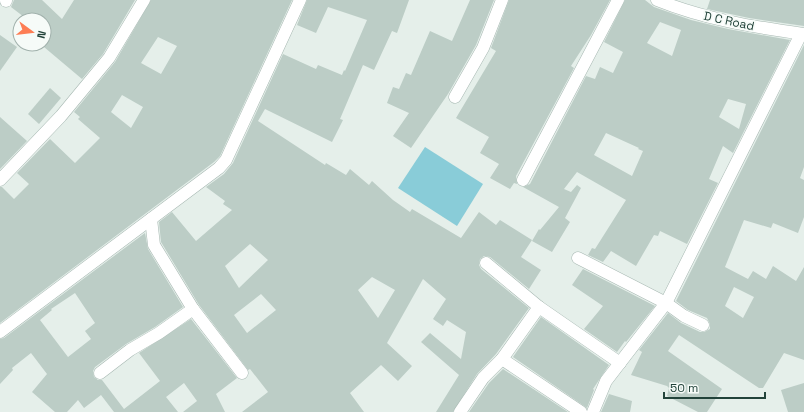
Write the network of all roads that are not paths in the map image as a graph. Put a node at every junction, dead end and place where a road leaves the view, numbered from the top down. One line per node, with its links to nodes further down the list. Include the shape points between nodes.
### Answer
1 (144, 0): 8 (street, via 109,58 61,116)
2 (300, 0): 10 (street, via 226,160)
3 (502, 0): 7 (street, via 484,48)
4 (618, 0): 9 (street)
5 (657, 0): 6 (street, D C Road, via 688,12 753,27)
6 (802, 34): 13 (street)
7 (455, 97)
8 (0, 180)
9 (523, 180)
10 (151, 219): 15 (street, via 154,245); 17 (street)
11 (578, 258): 13 (street)
12 (486, 263): 14 (street)
13 (666, 303): 16 (street); 19 (street)
14 (539, 307): 18 (street); 19 (street)
15 (193, 309): 20 (street); 21 (street)
16 (703, 325)
17 (0, 332)
18 (502, 359): 22 (street, via 483,378); 23 (street)
19 (620, 363): 24 (street, via 606,381)
20 (100, 373)
21 (242, 373)
22 (460, 412)
23 (581, 412)
24 (593, 412)

